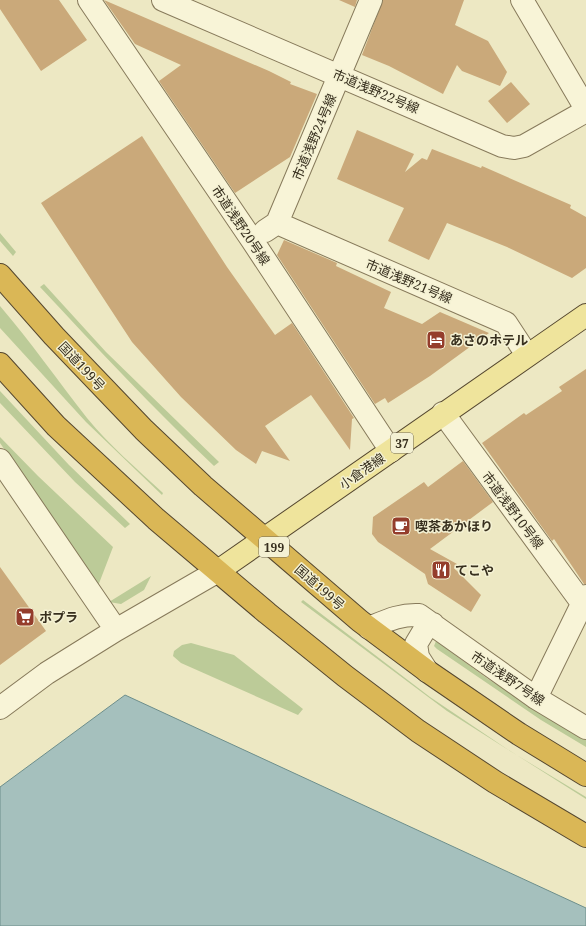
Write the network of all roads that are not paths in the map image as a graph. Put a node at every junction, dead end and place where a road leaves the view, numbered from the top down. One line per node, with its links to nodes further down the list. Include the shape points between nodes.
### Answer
1 (89, 0): 8 (street, 市道浅野20号線)
2 (163, 0): 5 (street, 市道浅野22号線)
3 (371, 0): 5 (street, 市道浅野24号線)
4 (522, 0): 6 (street)
5 (340, 76): 6 (street, 市道浅野22号線, via 502,146 514,148 524,146); 7 (street, 市道浅野24号線)
6 (586, 110)
7 (277, 223): 8 (street); 11 (street, 市道浅野21号線, via 506,323)
8 (252, 240): 14 (street, 市道浅野20号線)
9 (0, 275): 16 (highway, 国道199号 / 199, via 144,430)
10 (586, 315): 11 (main road, 小倉港線 / 37)
11 (527, 354): 13 (main road, 小倉港線 / 37)
12 (0, 364): 17 (highway, via 56,426)
13 (443, 413): 14 (main road, 小倉港線 / 37); 18 (street, 市道浅野10号線)
14 (391, 451): 16 (main road, 小倉港線 / 37)
15 (0, 460): 21 (street)
16 (264, 539): 17 (main road, 小倉港線 / 37); 20 (highway, 国道199号 / 199)
17 (218, 572): 21 (street); 27 (highway, via 345,676 418,731 494,782)
18 (585, 601): 23 (street)
19 (433, 624): 20 (street, 市道浅野7号線, via 419,615 408,614); 22 (street, via 425,629 416,644 418,657); 23 (street, 市道浅野7号線)
20 (369, 628): 22 (highway, 国道199号 / 199)
21 (116, 630): 24 (street, via 47,673)
22 (427, 671): 26 (highway, 国道199号 / 199)
23 (536, 698): 25 (street, 市道浅野7号線)
24 (0, 708)
25 (586, 728)
26 (586, 775)
27 (586, 836)

